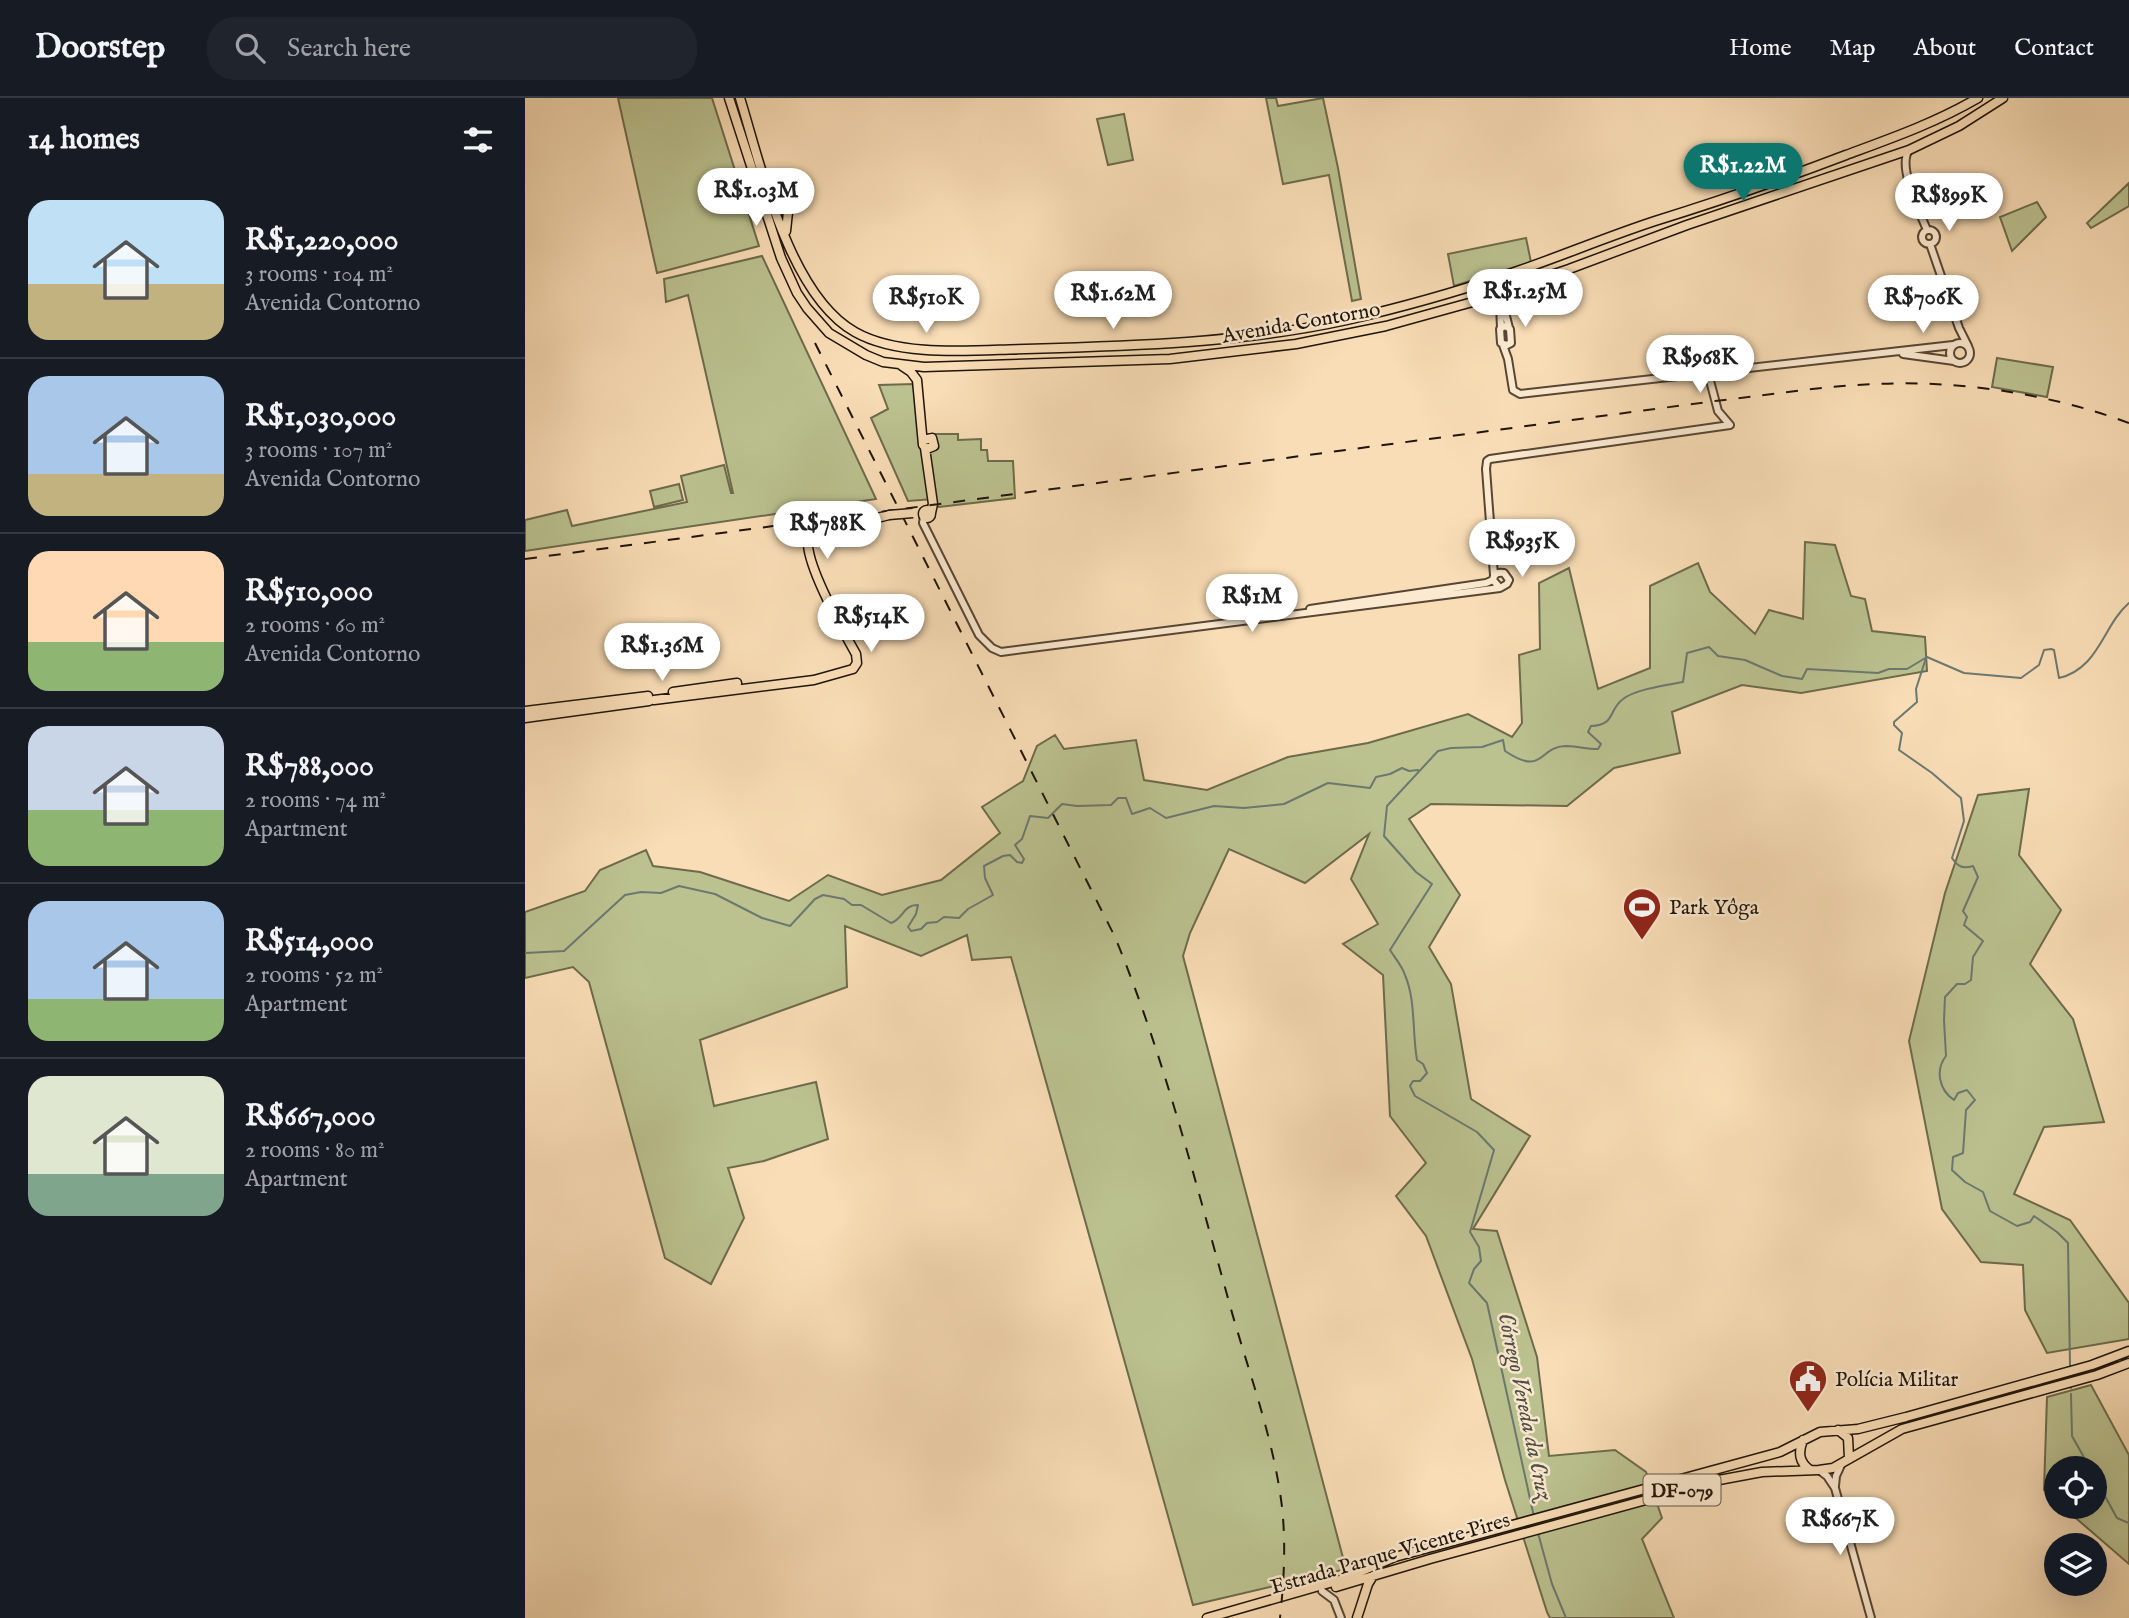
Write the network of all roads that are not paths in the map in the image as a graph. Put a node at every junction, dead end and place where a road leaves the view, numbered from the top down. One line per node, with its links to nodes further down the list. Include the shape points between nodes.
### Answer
1 (729, 98): 7 (main road, Avenida Contorno)
2 (740, 98): 6 (main road, Avenida Contorno)
3 (1978, 98): 5 (main road, Avenida Contorno)
4 (2003, 98): 8 (main road, Avenida Contorno)
5 (1958, 109): 8 (main road, via 1964,117); 9 (main road, Avenida Contorno)
6 (747, 122): 7 (main road); 19 (main road, Avenida Contorno)
7 (738, 126): 29 (main road, Avenida Contorno, via 786,270 815,319)
8 (1959, 126): 10 (main road, Avenida Contorno)
9 (1868, 148): 12 (main road, via 1866,158); 14 (main road, Avenida Contorno)
10 (1909, 150): 11 (main road, Avenida Contorno); 13 (street)
11 (1891, 156): 12 (main road, Avenida Contorno); 13 (street)
12 (1873, 163): 16 (main road, Avenida Contorno)
13 (1906, 169): 27 (street, via 1927,230 1922,239 1930,244)
14 (1739, 194): 15 (main road, Avenida Contorno); 16 (main road, via 1734,203)
15 (1724, 200): 18 (main road, via 1729,207); 20 (main road, Avenida Contorno)
16 (1742, 208): 18 (main road, Avenida Contorno)
17 (788, 212): 19 (main road)
18 (1725, 214): 21 (main road, Avenida Contorno)
19 (786, 238): 28 (main road, Avenida Contorno, via 817,298)
20 (1565, 252): 21 (main road, via 1572,258); 24 (main road, Avenida Contorno)
21 (1569, 270): 22 (main road, Avenida Contorno)
22 (1504, 291): 23 (main road, Avenida Contorno); 26 (street)
23 (1493, 295): 25 (main road, Avenida Contorno); 26 (street)
24 (1422, 300): 25 (main road, via 1417,307); 30 (main road, Avenida Contorno, via 1342,321)
25 (1421, 317): 36 (main road, Avenida Contorno, via 1296,345)
26 (1505, 328): 31 (street, via 1512,335); 31 (street, via 1499,336)
27 (1959, 328): 32 (street); 33 (street)
28 (856, 333): 29 (main road, via 851,340); 34 (main road, Avenida Contorno, via 907,348)
29 (838, 340): 39 (main road, Avenida Contorno, via 871,358)
30 (1204, 341): 34 (main road, Avenida Contorno); 36 (main road, via 1204,350)
31 (1507, 344): 41 (street, via 1513,390 1520,394)
32 (1955, 344): 33 (street); 35 (street); 37 (street, via 1950,354)
33 (1969, 346): 37 (street, via 1968,360)
34 (1082, 348): 38 (main road)
35 (1897, 353): 37 (street); 41 (street)
36 (1188, 357): 38 (main road, Avenida Contorno)
37 (1954, 362)
38 (1078, 363): 40 (main road, Avenida Contorno)
39 (897, 364): 40 (main road, Avenida Contorno); 44 (main road, via 917,380)
40 (924, 367): 44 (main road)
41 (1708, 373): 42 (street)
42 (1718, 411): 43 (street); 43 (street, via 1730,425)
43 (1712, 427): 46 (street, via 1492,458 1486,470)
44 (927, 444): 45 (main road, via 933,509)
45 (923, 514): 50 (street, via 926,529 979,635); 51 (main road, bridge, via 889,515 818,533 808,541 818,579 856,654 853,669 814,680)
46 (1493, 553): 47 (street); 48 (street)
47 (1504, 573): 48 (street); 49 (street, via 1507,584)
48 (1494, 578): 49 (street); 50 (street, via 1289,611 1002,648)
49 (1500, 588): 50 (street, via 1001,652)
50 (989, 645)
51 (651, 698): 52 (main road); 53 (main road)
52 (525, 711)
53 (525, 718)
54 (2129, 1351): 56 (main road, DF-079, via 1906,1418)
55 (2129, 1363): 58 (main road, DF-079, via 1902,1429)
56 (1838, 1430): 57 (main road, DF-079); 58 (main road, via 1848,1438)
57 (1803, 1440): 60 (main road, via 1801,1460); 62 (main road, Estrada Parque Vicente Pires / DF-079, via 1780,1452 1556,1514)
58 (1849, 1458): 59 (main road, DF-079)
59 (1841, 1465): 60 (main road, DF-079); 61 (street)
60 (1814, 1470): 61 (street, via 1827,1476); 62 (main road, Estrada Parque Vicente Pires / DF-079, via 1729,1478 1556,1525)
61 (1835, 1488): 69 (street)
62 (1521, 1528): 63 (main road, Estrada Parque Vicente Pires / DF-079); 65 (main road, Estrada Parque Vicente Pires / DF-079, via 1395,1557 1340,1580)
63 (1373, 1576): 64 (main road, Estrada Parque Vicente Pires / DF-079); 68 (main road)
64 (1322, 1591): 66 (main road, Estrada Parque Vicente Pires / DF-079); 67 (street, via 1334,1600)
65 (1206, 1618)
66 (1226, 1618)
67 (1341, 1618)
68 (1357, 1618)
69 (1871, 1618)

